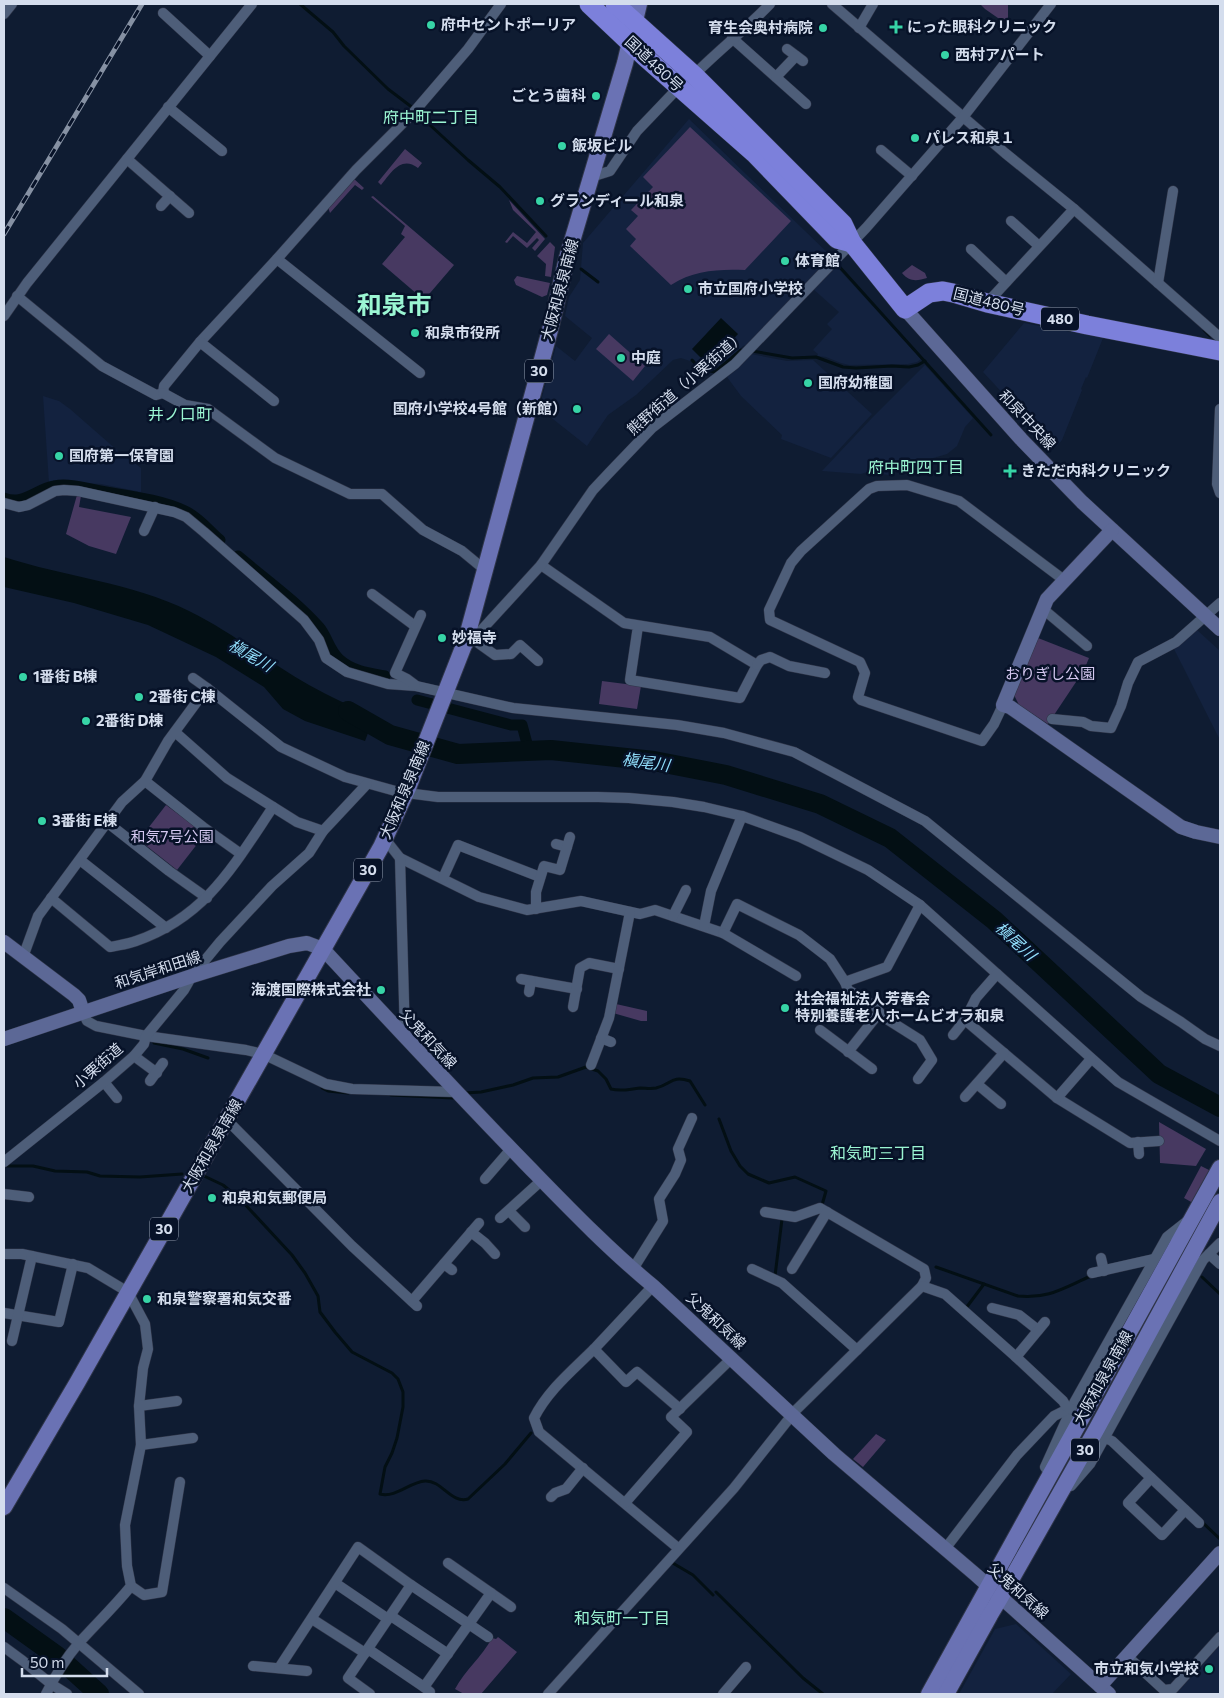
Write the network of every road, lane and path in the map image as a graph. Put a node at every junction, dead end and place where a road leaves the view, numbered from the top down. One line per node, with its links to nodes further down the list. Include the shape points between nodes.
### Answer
1 (252, 4): 16 (street)
2 (501, 4): 37 (street, via 468,49 413,113 356,170)
3 (615, 4): 10 (highway, 国道480号)
4 (625, 4): 10 (highway)
5 (770, 4): 13 (street)
6 (832, 4): 12 (street)
7 (873, 4): 12 (street)
8 (1051, 4): 22 (street, 熊野街道（小栗街道）)
9 (590, 7): 14 (highway, 国道480号)
10 (637, 12): 14 (main road, 大阪和泉泉南線 / 30); 17 (highway, 国道480号)
11 (163, 13): 16 (street)
12 (859, 28): 22 (street)
13 (732, 38): 17 (street); 18 (street)
14 (629, 42): 19 (highway, 国道480号); 27 (main road, 大阪和泉泉南線 / 30)
15 (787, 49): 18 (street, via 799,58)
16 (210, 56): 21 (street)
17 (694, 75): 34 (highway, 国道480号, via 843,224)
18 (776, 77): 20 (street)
19 (679, 87): 27 (street, via 637,131 610,171); 34 (highway, 国道480号, via 754,153 837,239)
20 (806, 104)
21 (168, 107): 24 (street); 25 (street)
22 (964, 116): 26 (street, 熊野街道（小栗街道）); 31 (street)
23 (881, 150): 26 (street)
24 (222, 151)
25 (126, 159): 29 (street); 40 (street)
26 (912, 176): 34 (street, 熊野街道（小栗街道）)
27 (591, 177): 59 (main road, 大阪和泉泉南線 / 30, via 579,205 550,330)
28 (1173, 191): 39 (street)
29 (170, 196): 30 (street); 32 (street)
30 (161, 206)
31 (1074, 209): 35 (street); 39 (street)
32 (189, 214)
33 (1011, 221): 35 (street)
34 (852, 243): 42 (highway, 国道480号); 58 (street, 熊野街道（小栗街道）, via 735,364 652,428 593,490)
35 (1039, 246): 38 (street)
36 (971, 249): 38 (street)
37 (277, 259): 45 (street); 48 (street)
38 (1006, 282): 41 (street)
39 (1158, 283): 44 (street)
40 (17, 296): 43 (street); 50 (street, via 102,366 156,395)
41 (987, 303): 42 (highway, 国道480号 / 480, via 943,291 929,293); 46 (highway, 国道480号 / 480)
42 (905, 309): 56 (main road, 和泉中央線, via 1021,439)
43 (4, 316)
44 (1220, 336)
45 (200, 342): 47 (street); 50 (street, via 164,386)
46 (1220, 351)
47 (232, 368): 49 (street); 51 (street, via 270,398)
48 (420, 373)
49 (225, 377)
50 (163, 393): 59 (street, via 185,405 208,409 275,458 350,494 382,494 423,530 462,551)
51 (259, 403)
52 (1220, 409): 53 (street)
53 (1219, 486)
54 (4, 503): 55 (street, via 18,507 28,505 55,491 64,490)
55 (155, 507): 57 (street); 76 (street, via 186,517 304,620 319,640 326,658 347,672 388,684)
56 (1112, 530): 60 (main road); 65 (main road, 和泉中央線)
57 (144, 531)
58 (541, 565): 67 (street, via 624,623); 69 (street, 熊野街道（小栗街道）)
59 (485, 570): 71 (main road, 大阪和泉泉南線 / 30)
60 (1064, 580): 63 (main road); 79 (street, via 958,501 907,485 877,486 869,489 801,551 791,564 769,610 770,620 860,662 864,673 858,696 861,700 982,741)
61 (372, 594): 66 (street)
62 (1220, 603): 65 (street)
63 (1043, 609): 70 (street); 79 (main road)
64 (421, 615): 66 (street)
65 (1206, 616): 68 (main road, 和泉中央線); 80 (street, via 1176,642 1138,662 1111,728)
66 (416, 626): 76 (street, via 395,673)
67 (638, 626): 73 (street, via 710,636); 73 (street, via 630,680 740,698)
68 (1220, 629)
69 (474, 640): 71 (street, 熊野街道（小栗街道）); 72 (street, via 495,655 511,654 520,645)
70 (1087, 646)
71 (461, 651): 78 (main road, 大阪和泉泉南線 / 30)
72 (538, 661)
73 (758, 666): 74 (street, via 761,660 770,657 789,666)
74 (819, 669)
75 (193, 678): 77 (street)
76 (416, 686): 78 (street)
77 (207, 688): 81 (street); 83 (street, via 281,747 345,777)
78 (444, 696): 84 (main road, 大阪和泉泉南線 / 30); 126 (street, via 513,708 677,725 724,733 794,752 926,821 1141,997)
79 (1003, 705): 89 (main road, via 1181,827)
80 (1052, 720)
81 (175, 732): 82 (street); 85 (street, via 227,778)
82 (145, 781): 87 (street, via 122,802); 92 (street)
83 (368, 784): 84 (street); 88 (street)
84 (407, 790): 86 (street, via 438,797 629,798 704,807); 90 (main road, 大阪和泉泉南線 / 30)
85 (273, 807): 88 (street, via 297,822); 92 (street)
86 (742, 816): 100 (street, via 800,837 868,870); 104 (street, via 711,891)
87 (108, 823): 94 (street); 99 (street)
88 (323, 831): 112 (street, via 309,853 272,886)
89 (1220, 837)
90 (385, 839): 93 (street); 108 (main road, 大阪和泉泉南線 / 30)
91 (556, 844): 95 (street, via 568,842 560,870 544,866)
92 (241, 854): 99 (street)
93 (400, 858): 96 (street); 124 (street)
94 (80, 860): 98 (street); 105 (street)
95 (540, 877): 96 (street, via 458,845); 101 (street)
96 (443, 878): 101 (street, via 479,897 528,910)
97 (686, 890): 103 (street)
98 (51, 898): 105 (street, via 110,947 135,942); 109 (street, via 38,916)
99 (207, 898): 105 (street)
100 (920, 905): 111 (street); 114 (street, via 887,967)
101 (536, 909): 102 (street, via 581,901)
102 (630, 912): 103 (street, via 640,914 655,910); 110 (street)
103 (673, 916): 104 (street)
104 (704, 926): 106 (street)
105 (166, 928)
106 (723, 933): 113 (street); 114 (street, via 737,904 799,935 830,959)
107 (4, 942): 109 (main road)
108 (323, 950): 112 (main road, 和気岸和田線, via 307,943 289,946); 124 (main road, 父鬼和気線); 129 (main road, 大阪和泉泉南線 / 30)
109 (23, 957): 118 (main road, via 74,995)
110 (619, 969): 115 (street, via 589,963 580,968); 133 (street, via 606,1040)
111 (998, 974): 120 (street, via 976,998); 131 (street)
112 (192, 976): 118 (main road, 和気岸和田線); 123 (street, 小栗街道)
113 (796, 976)
114 (845, 982): 119 (street, via 848,990 875,1006)
115 (577, 989): 116 (street, via 526,980); 117 (street)
116 (529, 992)
117 (574, 1007)
118 (83, 1012): 123 (street, via 87,1021 96,1026); 125 (main road, 和気岸和田線)
119 (879, 1013): 127 (street); 136 (street, via 920,1040 932,1060)
120 (965, 1020): 122 (street); 128 (street)
121 (820, 1030): 127 (street)
122 (953, 1035)
123 (146, 1036): 129 (street); 130 (street, 小栗街道)
124 (404, 1037): 140 (main road, 父鬼和気線)
125 (4, 1039)
126 (1220, 1046)
127 (848, 1052): 134 (street)
128 (1004, 1053): 139 (street); 143 (street)
129 (263, 1054): 140 (street, via 326,1084 352,1089); 146 (main road, 大阪和泉泉南線 / 30)
130 (134, 1056): 135 (street); 138 (street, 小栗街道)
131 (1091, 1059): 143 (street); 148 (street, via 1118,1082)
132 (163, 1063): 135 (street)
133 (591, 1065)
134 (872, 1069)
135 (157, 1072): 137 (street)
136 (918, 1079)
137 (150, 1081)
138 (104, 1082): 142 (street); 152 (street, 小栗街道)
139 (977, 1084): 141 (street); 144 (street)
140 (455, 1092): 150 (main road, 父鬼和気線)
141 (965, 1097)
142 (117, 1098)
143 (1057, 1098): 149 (street, via 1130,1142)
144 (1001, 1104)
145 (692, 1118): 176 (street, via 678,1149 681,1160 659,1199 663,1221)
146 (227, 1120): 166 (street, via 352,1246 415,1303 448,1267); 183 (main road, 大阪和泉泉南線 / 30)
147 (1159, 1141): 149 (street)
148 (1220, 1141)
149 (1138, 1142): 151 (street)
150 (511, 1149): 154 (street); 155 (main road, 父鬼和気線)
151 (1139, 1154)
152 (4, 1162)
153 (1220, 1168): 163 (main road, 大阪和泉泉南線 / 30)
154 (485, 1179)
155 (542, 1180): 159 (street); 176 (main road, 父鬼和気線)
156 (4, 1194): 157 (street)
157 (29, 1196)
158 (1220, 1202): 208 (main road, 大阪和泉泉南線 / 30)
159 (509, 1211): 162 (street); 165 (street)
160 (764, 1212): 161 (street, via 795,1217 820,1208)
161 (827, 1212): 178 (street); 182 (street, via 924,1269 926,1278)
162 (500, 1218)
163 (1192, 1218): 173 (street, via 1167,1237); 202 (main road, 大阪和泉泉南線 / 30)
164 (479, 1223): 166 (street)
165 (525, 1227)
166 (471, 1232): 169 (street)
167 (1220, 1243): 170 (street)
168 (4, 1254): 171 (street)
169 (495, 1254)
170 (1209, 1254): 175 (street); 199 (street, via 1202,1260)
171 (32, 1256): 174 (street); 186 (street)
172 (1101, 1258): 179 (street)
173 (1154, 1259): 179 (street); 196 (street)
174 (73, 1264): 183 (street, via 88,1268); 186 (street, via 59,1322)
175 (1220, 1264)
176 (633, 1269): 181 (main road, 父鬼和気線)
177 (752, 1269): 189 (street, via 782,1283)
178 (792, 1269)
179 (1104, 1271): 180 (street)
180 (1092, 1273)
181 (653, 1286): 188 (street); 190 (main road, 父鬼和気線)
182 (922, 1286): 189 (street); 191 (street, via 945,1294)
183 (128, 1292): 194 (street, via 145,1324 147,1336); 207 (main road, 大阪和泉泉南線 / 30)
184 (992, 1308): 191 (street, via 1004,1306 1041,1326)
185 (4, 1313): 186 (street)
186 (18, 1315): 187 (street)
187 (12, 1341)
188 (594, 1349): 195 (street, via 626,1382 637,1372); 201 (street, via 559,1382 534,1418 540,1432)
189 (857, 1350): 197 (street)
190 (732, 1358): 195 (street); 197 (main road, 父鬼和気線)
191 (1020, 1360): 192 (street); 196 (street)
192 (1015, 1372)
193 (177, 1401): 194 (street)
194 (139, 1406): 200 (street)
195 (680, 1409): 206 (street, via 671,1418 687,1432)
196 (1071, 1409): 202 (street, via 1045,1467); 212 (street, via 1054,1416 1017,1456)
197 (794, 1414): 211 (street, via 734,1488); 212 (main road, 父鬼和気線, via 834,1454)
198 (193, 1438): 200 (street)
199 (1105, 1438): 203 (street); 208 (street, via 1090,1464)
200 (141, 1444): 217 (street, via 125,1526)
201 (583, 1468): 205 (street, via 566,1489); 206 (street)
202 (1050, 1474): 219 (main road, 大阪和泉泉南線 / 30)
203 (1151, 1478): 209 (street); 209 (street, via 1128,1503 1162,1535)
204 (180, 1482): 217 (street, via 180,1515 171,1568 162,1592 144,1595)
205 (551, 1497)
206 (625, 1504): 211 (street)
207 (4, 1506)
208 (1052, 1507): 219 (main road, 大阪和泉泉南線 / 30)
209 (1185, 1510): 210 (street)
210 (1199, 1523)
211 (678, 1548): 237 (street)
212 (945, 1549): 219 (main road, 父鬼和気線)
213 (1220, 1552): 231 (main road)
214 (448, 1562): 220 (street)
215 (335, 1583): 216 (street, via 358,1548); 222 (street); 223 (street)
216 (411, 1585): 222 (street); 224 (street)
217 (131, 1586): 227 (street)
218 (4, 1588): 227 (street)
219 (994, 1592): 238 (main road, 父鬼和気線); 247 (main road, 大阪和泉泉南線 / 30); 248 (main road, 大阪和泉泉南線 / 30)
220 (491, 1593): 221 (street); 224 (street)
221 (511, 1607)
222 (390, 1617): 229 (street); 230 (street)
223 (312, 1619): 229 (street); 234 (street)
224 (468, 1624): 225 (street); 230 (street)
225 (488, 1637)
226 (1220, 1637): 231 (street, via 1173,1689 1164,1690)
227 (78, 1644): 236 (street); 242 (street)
228 (4, 1647): 236 (street)
229 (367, 1651): 239 (street); 243 (street, via 348,1678)
230 (448, 1654): 239 (street)
231 (1127, 1656): 238 (main road)
232 (253, 1666): 234 (street)
233 (746, 1667): 246 (street)
234 (279, 1668): 235 (street)
235 (307, 1671)
236 (52, 1683): 240 (street); 241 (street)
237 (555, 1686): 244 (street); 245 (street)
238 (1104, 1690)
239 (426, 1691)
240 (46, 1694)
241 (67, 1694)
242 (138, 1694)
243 (370, 1694)
244 (548, 1694)
245 (564, 1694)
246 (723, 1694)
247 (929, 1694)
248 (946, 1694)

